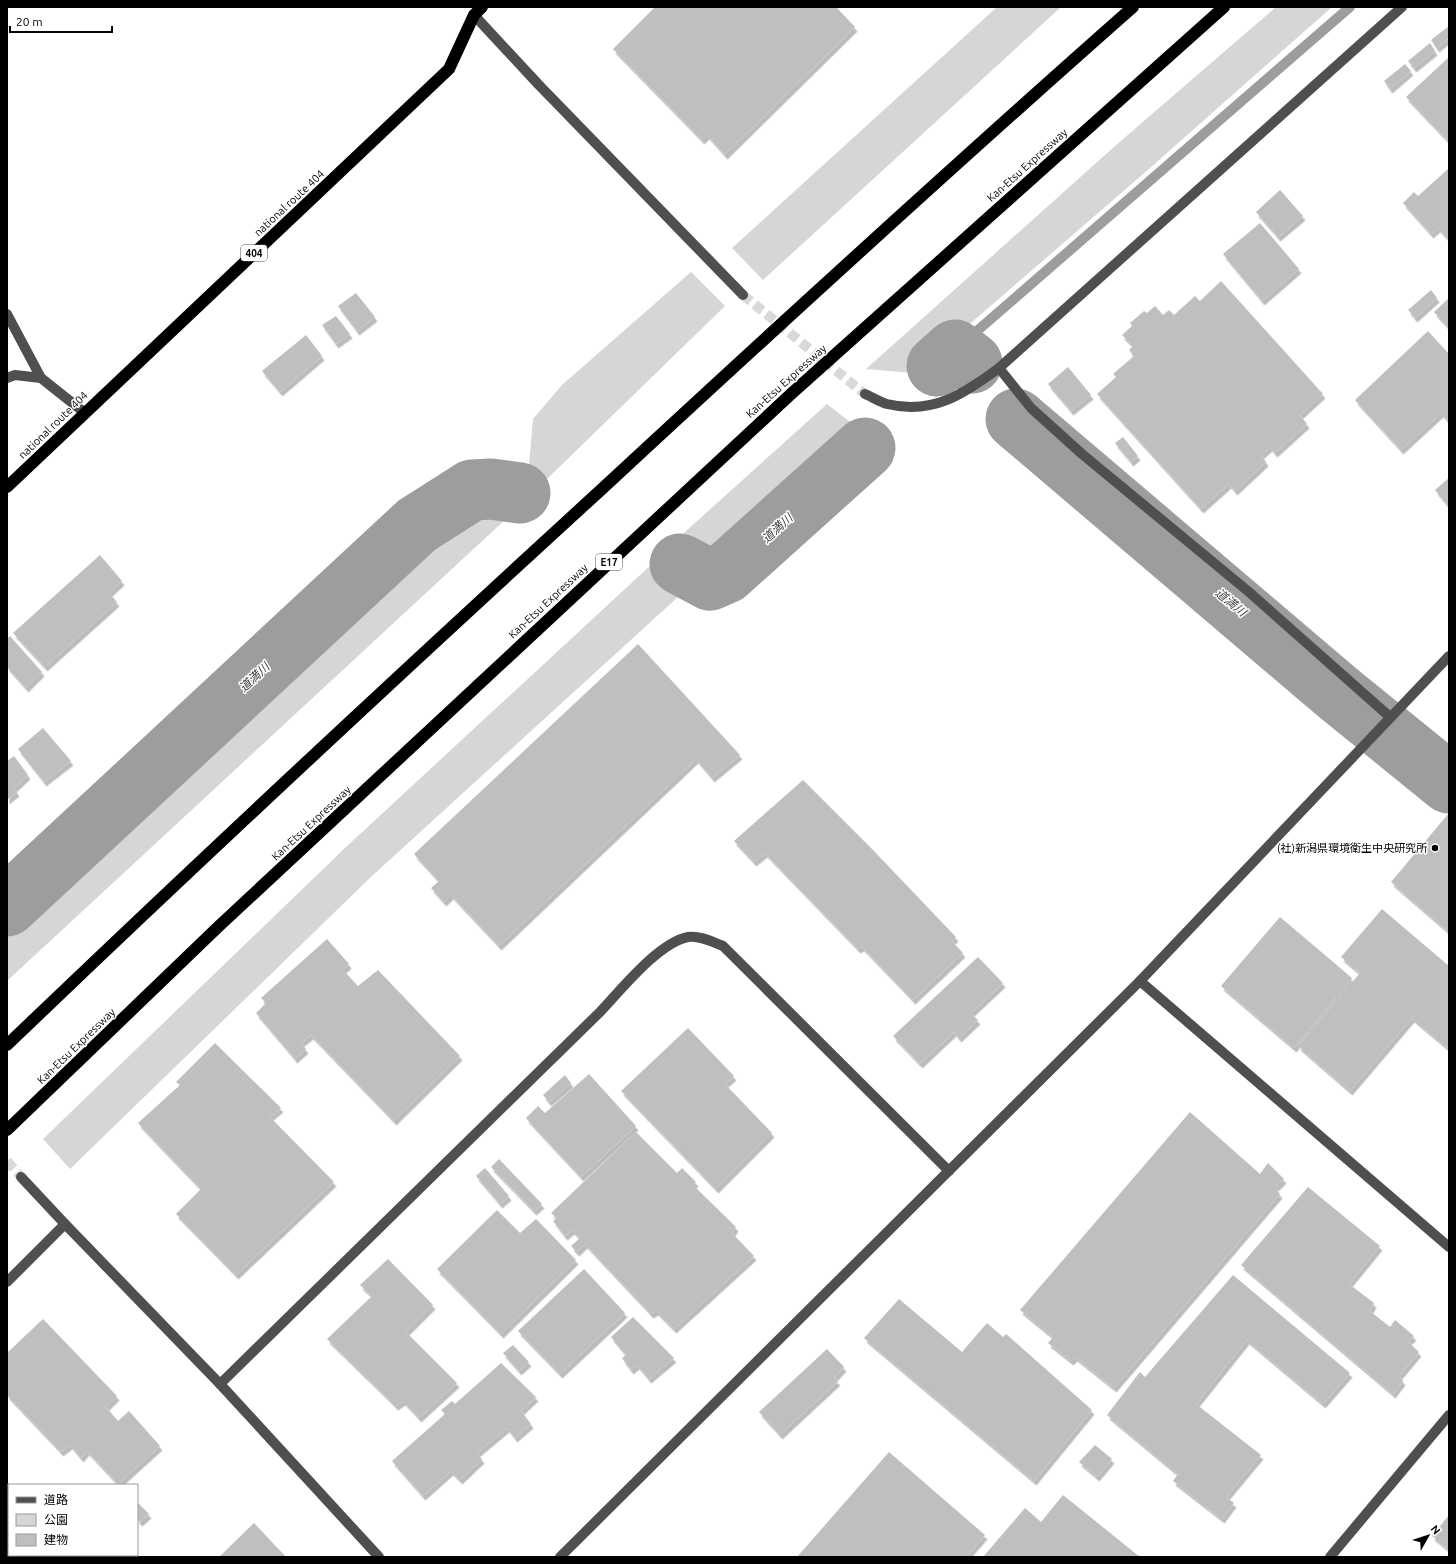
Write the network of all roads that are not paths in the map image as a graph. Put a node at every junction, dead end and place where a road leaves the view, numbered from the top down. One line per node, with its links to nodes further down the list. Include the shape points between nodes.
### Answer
1 (1133, 7): 16 (highway, via 772,332 472,608 156,902)
2 (1224, 7): 17 (highway, Kan-Etsu Expressway / E17, via 785,399 218,927)
3 (1402, 7): 7 (street)
4 (478, 11): 5 (street, via 538,84); 11 (highway, national route 404 / 404, via 449,69)
5 (743, 294)
6 (7, 314): 9 (street)
7 (999, 368): 10 (street, via 955,398 914,408 886,403); 14 (street, via 1031,408 1082,454 1249,592)
8 (7, 378): 9 (street, via 15,375)
9 (41, 378): 11 (street)
10 (865, 394)
11 (85, 413): 12 (highway, national route 404 / 404)
12 (7, 487)
13 (1449, 656): 14 (street)
14 (1390, 717): 15 (street)
15 (1140, 981): 18 (street); 21 (street)
16 (7, 1045)
17 (7, 1130)
18 (949, 1171): 23 (street, via 723,946 706,939 689,937 672,943 648,962); 26 (street)
19 (21, 1177): 20 (street)
20 (65, 1224): 22 (street); 23 (street)
21 (1449, 1248)
22 (7, 1282)
23 (220, 1384): 25 (street)
24 (1449, 1415): 27 (street)
25 (379, 1557)
26 (560, 1557)
27 (1330, 1557)

